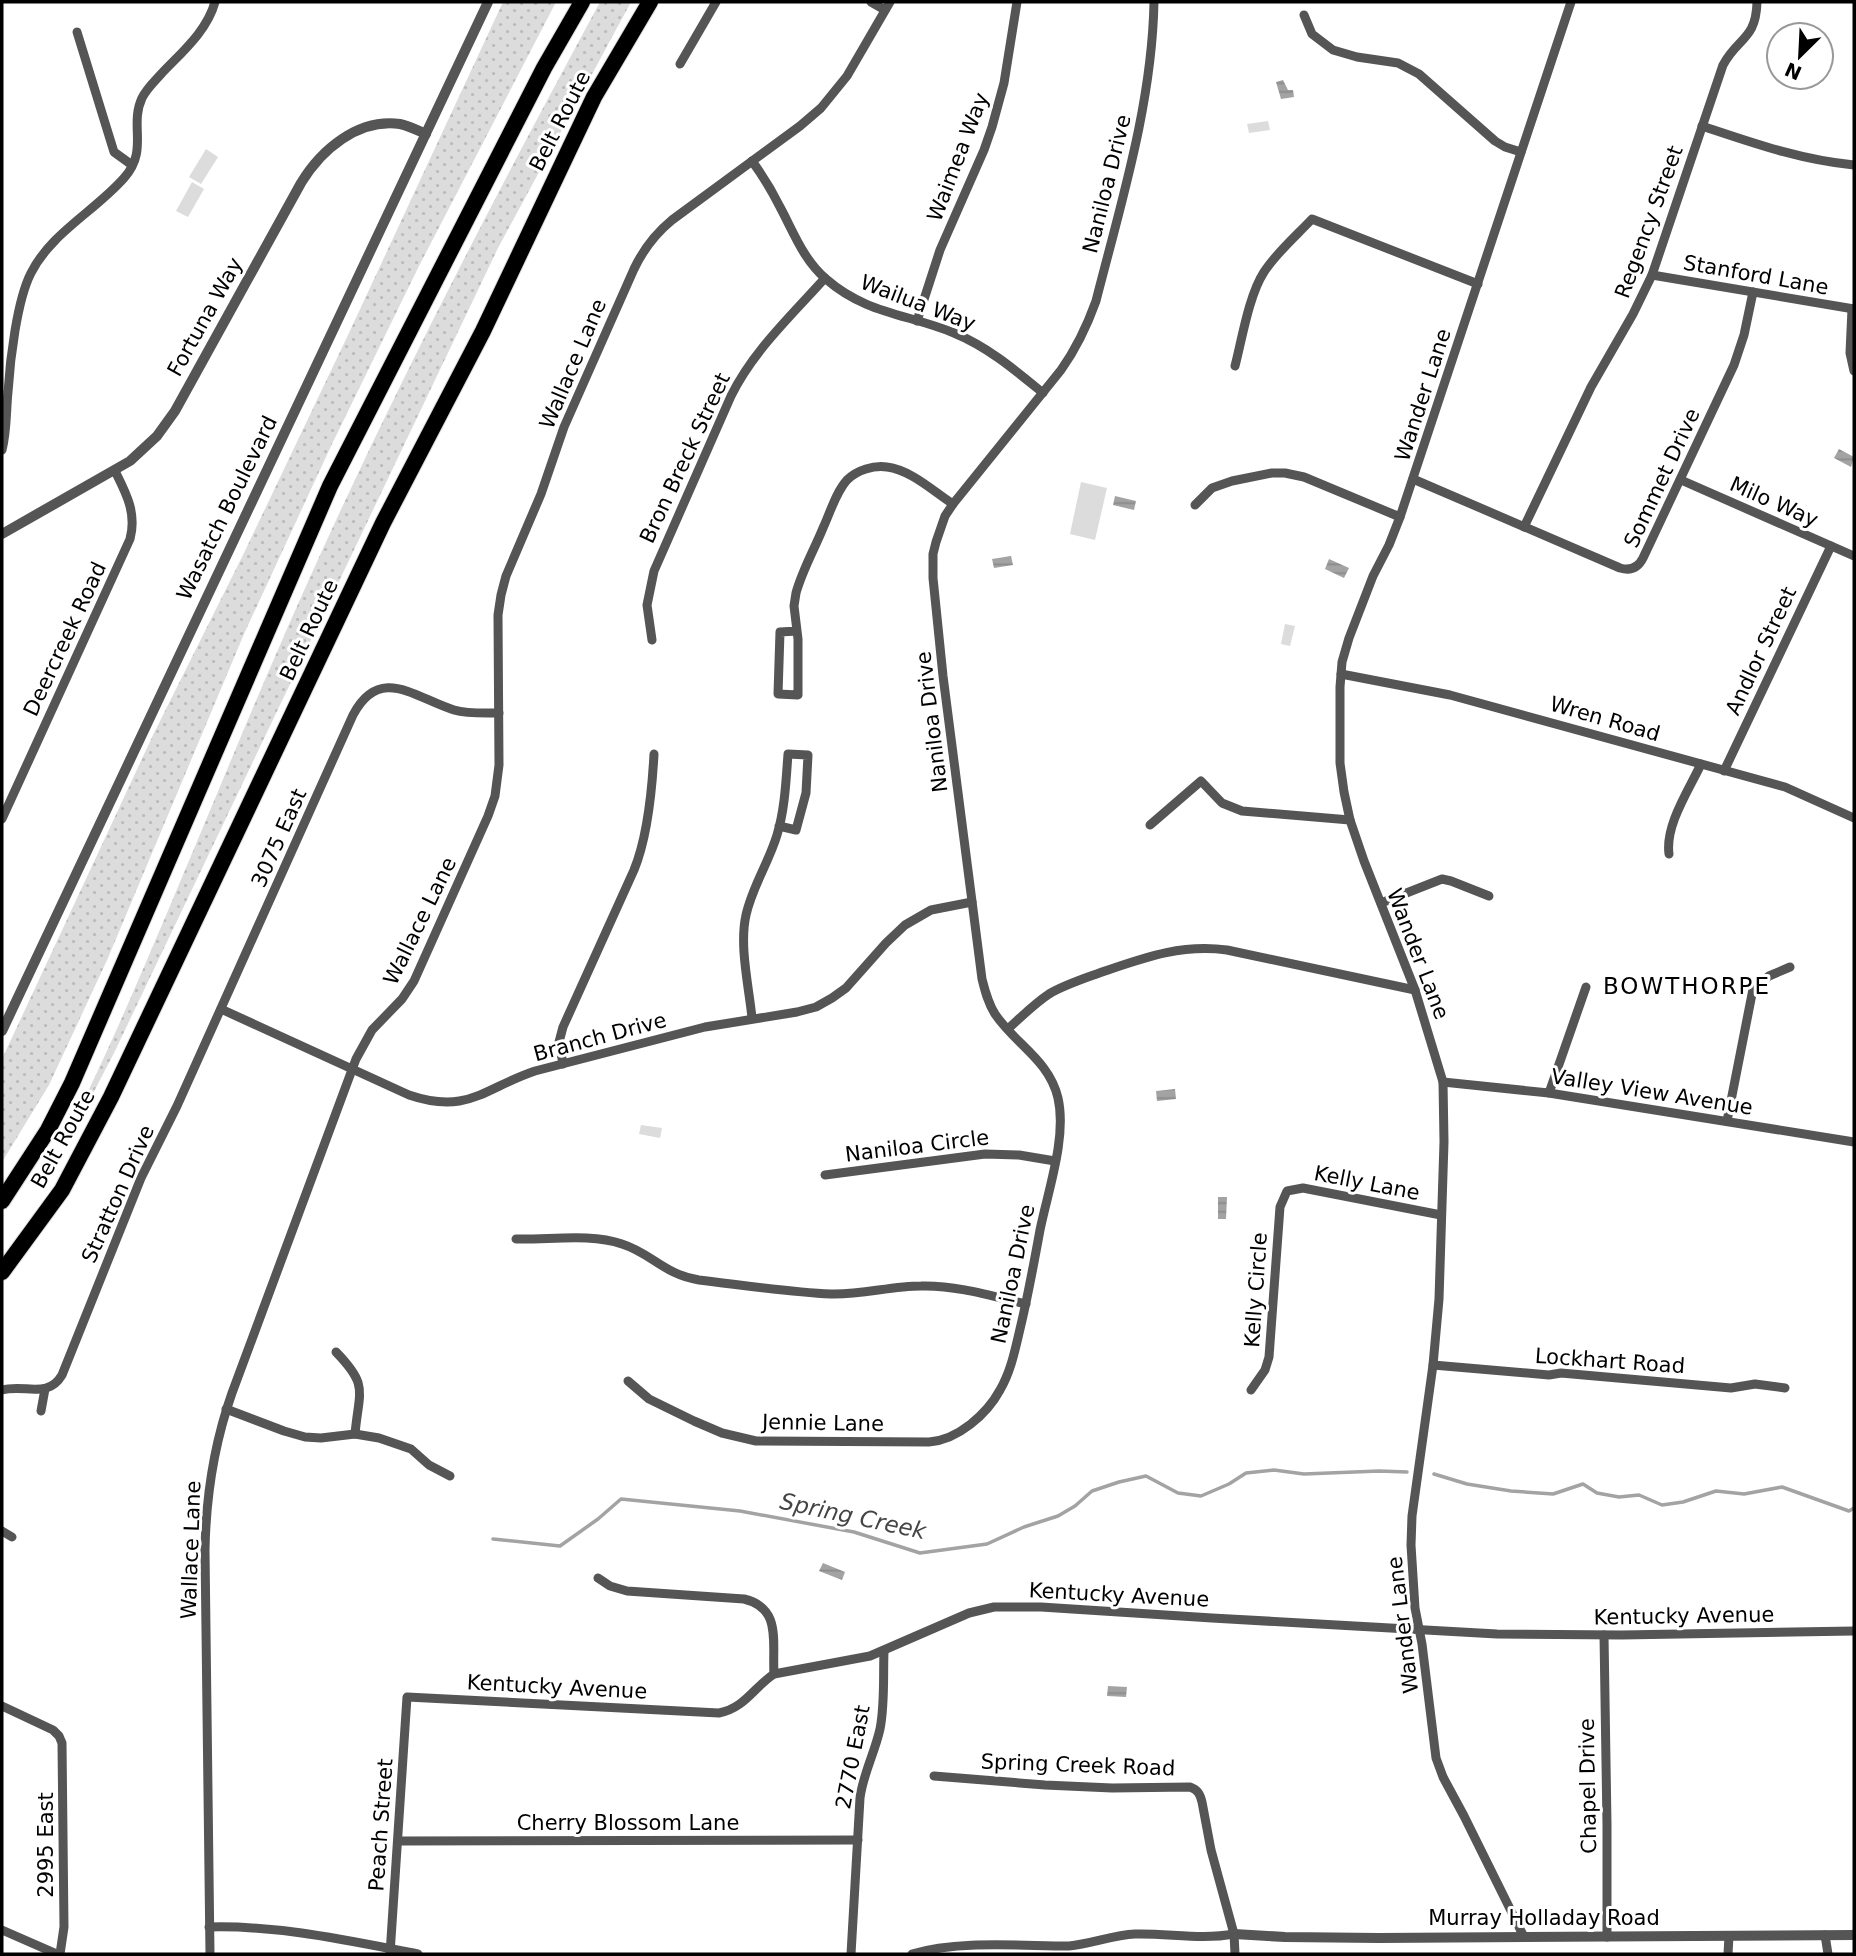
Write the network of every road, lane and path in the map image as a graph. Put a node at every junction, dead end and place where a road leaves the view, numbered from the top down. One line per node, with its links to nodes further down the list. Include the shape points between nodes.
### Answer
1 (215, 2): 19 (street, via 202,29 142,98 138,150)
2 (488, 2): 16 (street, Wasatch Boulevard)
3 (582, 2): 73 (highway, Belt Route, via 330,486 72,1083)
4 (650, 2): 76 (highway, Belt Route, via 594,97 483,331 383,523 111,1097 62,1190)
5 (716, 2): 14 (street)
6 (871, 2): 11 (street)
7 (1017, 2): 26 (street, Waimea Way, via 992,127 940,250)
8 (1154, 2): 29 (street, Naniloa Drive, via 1152,51 1139,132 1096,301 1076,348)
9 (1571, 2): 17 (street, Wander Lane)
10 (1757, 2): 15 (street, Regency Street, via 1753,27 1727,57)
11 (887, 6): 18 (street, Wallace Lane, via 830,98 800,127)
12 (1304, 15): 17 (street, via 1312,34 1325,45 1348,55 1412,69 1495,141)
13 (77, 33): 19 (street, via 114,152)
14 (680, 64)
15 (1702, 126): 20 (street, via 1799,157); 21 (street, Regency Street)
16 (426, 134): 31 (street, Fortuna Way, via 398,124 372,126 348,135 318,160 170,419 141,453); 63 (street, Wasatch Boulevard)
17 (1521, 152): 23 (street, Wander Lane)
18 (752, 161): 22 (street, Wailua Way, via 799,246); 44 (street, Wallace Lane, via 664,227 634,269 568,416 503,585 498,614)
19 (132, 165): 30 (street, via 120,182 44,252 29,278 10,369)
20 (1854, 165)
21 (1651, 275): 24 (street, Stanford Lane); 37 (street, Regency Street)
22 (825, 278): 26 (street, Wailua Way, via 864,304); 42 (street, Bron Breck Street, via 757,354 731,396 654,571 647,605)
23 (1478, 284): 27 (street, via 1312,219 1263,274); 32 (street, Wander Lane)
24 (1753, 292): 25 (street, Stanford Lane); 33 (street, Sommet Drive, via 1734,365)
25 (1853, 309): 28 (street, via 1850,345)
26 (917, 321): 29 (street, Wailua Way, via 979,345)
27 (1235, 366)
28 (1854, 371)
29 (1043, 393): 34 (street, Naniloa Drive)
30 (2, 450)
31 (115, 471): 38 (street, Fortuna Way); 49 (street, Deercreek Road, via 132,510 130,539)
32 (1413, 479): 36 (street, Wander Lane); 37 (street, Sommet Drive)
33 (1681, 480): 37 (street, Sommet Drive, via 1643,558 1633,568 1620,568); 39 (street, Milo Way)
34 (953, 504): 41 (street, via 900,470 877,466 857,472 841,490 798,585 794,606); 55 (street, Naniloa Drive, via 936,542 933,578)
35 (1195, 505): 36 (street, via 1212,488 1285,473)
36 (1400, 517): 43 (street, Wander Lane, via 1349,638)
37 (1524, 527)
38 (2, 534)
39 (1831, 546): 40 (street, Milo Way); 47 (street, Andlor Street)
40 (1854, 556)
41 (797, 631): 41 (street, via 780,632 778,694 798,695)
42 (652, 640)
43 (1341, 674): 46 (street, Wren Road, via 1450,695); 50 (street, Wander Lane, via 1340,763)
44 (499, 713): 60 (street, 3075 East, via 457,711 401,688 385,687 366,697 353,715); 65 (street, Wallace Lane, via 498,776 488,816 410,987 372,1030)
45 (654, 754): 64 (street, via 640,854 563,1027 559,1042)
46 (1701, 764): 47 (street, Wren Road); 53 (street, via 1671,829)
47 (1724, 771): 48 (street, Wren Road, via 1785,787)
48 (1854, 818)
49 (2, 819)
50 (1350, 820): 51 (street, via 1242,811 1222,803 1201,781); 56 (street, Wander Lane)
51 (1150, 825)
52 (778, 831): 52 (street, via 788,754 808,755 806,793 796,830); 61 (street, via 745,917)
53 (1669, 854)
54 (1489, 896): 56 (street, via 1442,879)
55 (972, 902): 61 (street, Branch Drive, via 931,910 905,925 846,988 824,1003); 62 (street, Naniloa Drive, via 985,991)
56 (1381, 903): 59 (street, Wander Lane)
57 (1790, 967): 68 (street, via 1753,989)
58 (1586, 986): 67 (street)
59 (1415, 990): 62 (street, via 1227,950 1181,949 1051,993); 66 (street, Wander Lane)
60 (221, 1009): 65 (street, Branch Drive); 82 (street, Stratton Drive, via 141,1178 62,1375)
61 (752, 1018): 64 (street, Branch Drive)
62 (1007, 1030): 70 (street, Naniloa Drive, via 1038,1059 1055,1087 1061,1122)
63 (2, 1031)
64 (563, 1064): 65 (street, Branch Drive, via 455,1102 419,1098)
65 (353, 1068): 85 (street, Wallace Lane)
66 (1443, 1082): 67 (street, Valley View Avenue); 74 (street, Wander Lane)
67 (1549, 1093): 68 (street, Valley View Avenue)
68 (1727, 1121): 69 (street, Valley View Avenue)
69 (1854, 1142)
70 (1055, 1161): 71 (street, Naniloa Circle, via 985,1154); 77 (street, Naniloa Drive)
71 (825, 1175)
72 (1286, 1191): 74 (street, Kelly Lane, via 1303,1188); 84 (street, Kelly Circle, via 1280,1207 1269,1357)
73 (2, 1201)
74 (1441, 1215): 79 (street, Wander Lane)
75 (516, 1239): 77 (street, via 614,1241 665,1269 697,1279 833,1294 942,1286)
76 (2, 1272)
77 (1026, 1304): 88 (street, Naniloa Drive, via 1006,1380 974,1420)
78 (336, 1352): 87 (street, via 351,1367 359,1387)
79 (1433, 1365): 81 (street, Lockhart Road, via 1731,1388 1755,1384); 93 (street, Wander Lane, via 1412,1516)
80 (628, 1381): 88 (street, Jennie Lane, via 649,1399 704,1426 756,1441 929,1442)
81 (1785, 1388)
82 (46, 1389): 83 (street); 86 (street, Stratton Drive)
83 (2, 1390)
84 (1251, 1390)
85 (226, 1409): 87 (street, via 305,1437); 103 (street, Wallace Lane, via 212,1465 206,1526)
86 (41, 1411)
87 (355, 1434): 89 (street, via 407,1447)
88 (948, 1438)
89 (450, 1476)
90 (2, 1531): 91 (street)
91 (12, 1537)
92 (598, 1578): 97 (street, via 627,1591 754,1601 770,1615 773,1625)
93 (1418, 1629): 95 (street, Kentucky Avenue); 96 (street, Kentucky Avenue, via 1002,1607 969,1613); 109 (street, Wander Lane, via 1436,1758)
94 (1854, 1631): 95 (street, Kentucky Avenue)
95 (1604, 1635): 110 (street, Chapel Drive)
96 (884, 1651): 97 (street, Kentucky Avenue); 101 (street, 2770 East, via 882,1716 862,1784)
97 (774, 1674): 98 (street, Kentucky Avenue, via 742,1704 719,1713)
98 (407, 1698): 102 (street, Peach Street)
99 (2, 1706): 112 (street, 2995 East, via 53,1730 63,1753 64,1927)
100 (934, 1776): 105 (street, Spring Creek Road, via 1196,1789)
101 (858, 1840): 102 (street, Cherry Blossom Lane); 115 (street, 2770 East)
102 (398, 1841): 111 (street, Peach Street)
103 (209, 1927): 111 (street, via 276,1929); 113 (street, Wallace Lane)
104 (2, 1930): 112 (street)
105 (1234, 1934): 109 (street, Murray Holladay Road); 116 (street, via 1132,1934 1078,1946 951,1946); 117 (street)
106 (1854, 1935): 108 (street, Murray Holladay Road)
107 (1728, 1936): 108 (street, Murray Holladay Road); 110 (street, Murray Holladay Road); 118 (street)
108 (1825, 1936): 119 (street)
109 (1524, 1937): 110 (street, Murray Holladay Road)
110 (1607, 1937)
111 (390, 1952): 114 (street)
112 (58, 1954)
113 (210, 1954)
114 (418, 1954)
115 (851, 1954)
116 (912, 1954)
117 (1235, 1954)
118 (1728, 1954)
119 (1828, 1954)

